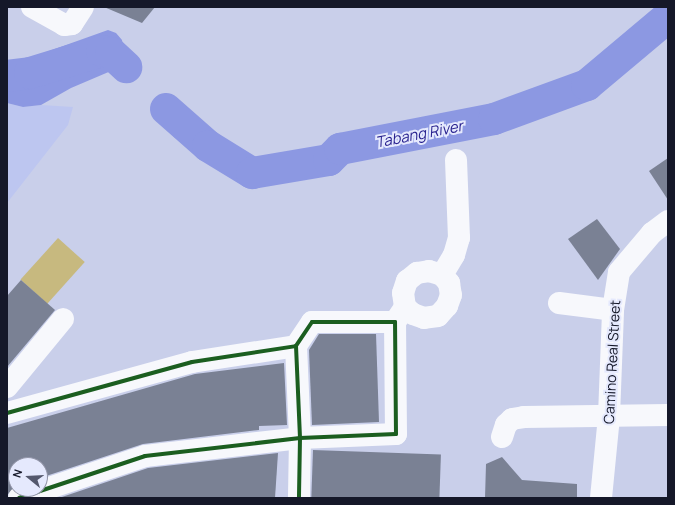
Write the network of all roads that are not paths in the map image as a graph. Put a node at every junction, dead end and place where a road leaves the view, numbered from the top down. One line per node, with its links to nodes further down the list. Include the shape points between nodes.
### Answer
1 (32, 7): 2 (street, via 64,25 72,24)
2 (83, 7)
3 (456, 160): 5 (street, via 459,238 454,255)
4 (668, 222): 7 (street, Camino Real Street, via 652,233 619,272)
5 (442, 275): 8 (street, via 429,271 418,273 407,281); 8 (street, via 450,283 451,295 447,306 438,316 424,318 413,314)
6 (559, 303): 7 (street)
7 (613, 310): 14 (street, Camino Real Street)
8 (400, 314): 10 (street, via 312,322); 16 (street, via 396,434)
9 (63, 319): 11 (street)
10 (296, 346): 12 (street, via 192,362); 16 (street)
11 (7, 387)
12 (7, 413)
13 (668, 415): 14 (street)
14 (609, 416): 15 (street, via 512,419 506,425); 19 (street, Camino Real Street)
15 (502, 437)
16 (300, 438): 17 (street, via 145,456); 18 (street)
17 (19, 498)
18 (299, 498)
19 (601, 498)

